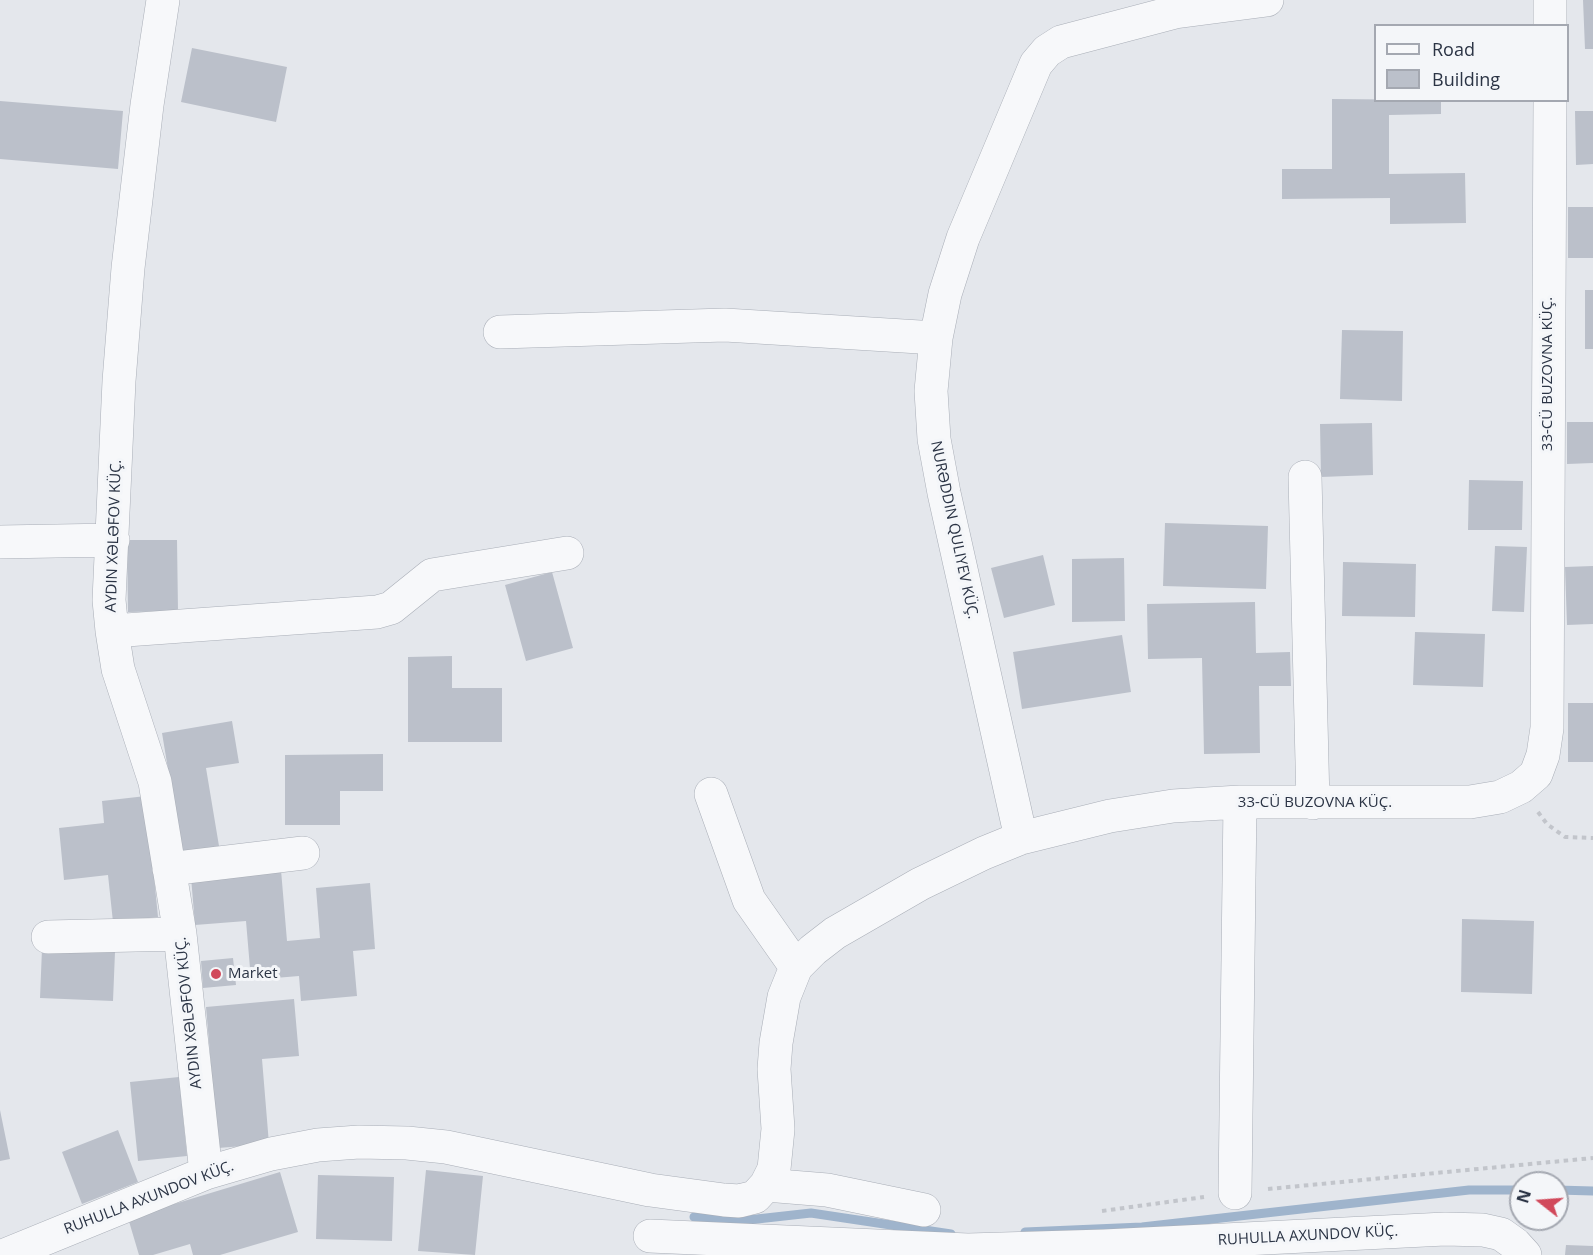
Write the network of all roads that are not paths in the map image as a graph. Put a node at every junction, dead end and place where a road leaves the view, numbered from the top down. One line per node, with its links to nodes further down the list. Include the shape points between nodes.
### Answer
1 (163, 0): 10 (street, via 128,268)
2 (1267, 0): 4 (street, NURƏDDIN QULIYEV KÜÇ.)
3 (1550, 0): 5 (street)
4 (1174, 6): 8 (street, NURƏDDIN QULIYEV KÜÇ., via 1060,42 1036,64 963,238)
5 (1550, 24)
6 (1550, 102): 16 (street, 33-CÜ BUZOVNA KÜÇ., via 1544,754 1536,774 1500,797 1470,802)
7 (500, 332): 8 (street, via 725,325)
8 (936, 338): 17 (street, NURƏDDIN QULIYEV KÜÇ., via 931,391 934,439)
9 (1305, 477): 16 (street)
10 (113, 540): 11 (street); 13 (street)
11 (0, 542)
12 (567, 553): 13 (street, via 432,575 391,608 377,612)
13 (112, 632): 19 (street, via 118,669 154,782)
14 (711, 794): 22 (street, via 749,900)
15 (1240, 802): 16 (street, 33-CÜ BUZOVNA KÜÇ.); 17 (street, 33-CÜ BUZOVNA KÜÇ., via 1120,814); 26 (street)
16 (1313, 803)
17 (1021, 838): 22 (street, 33-CÜ BUZOVNA KÜÇ., via 920,884 835,933)
18 (303, 853): 19 (street)
19 (169, 869): 20 (street)
20 (180, 934): 21 (street); 23 (street)
21 (48, 937)
22 (796, 967): 24 (street, 33-CÜ BUZOVNA KÜÇ., via 779,1014 774,1069 777,1153)
23 (207, 1173): 25 (street, RUHULLA AXUNDOV KÜÇ., via 318,1145 407,1143 492,1155); 29 (street, RUHULLA AXUNDOV KÜÇ.)
24 (766, 1185): 25 (street, via 754,1197 739,1201); 27 (street, via 827,1190)
25 (650, 1190): 28 (street)
26 (1235, 1192)
27 (924, 1210)
28 (650, 1245): 30 (street, RUHULLA AXUNDOV KÜÇ.)
29 (49, 1247): 31 (street, RUHULLA AXUNDOV KÜÇ.)
30 (1104, 1250): 32 (street, RUHULLA AXUNDOV KÜÇ., via 1445,1229 1501,1234)
31 (5, 1255)
32 (1525, 1255)

